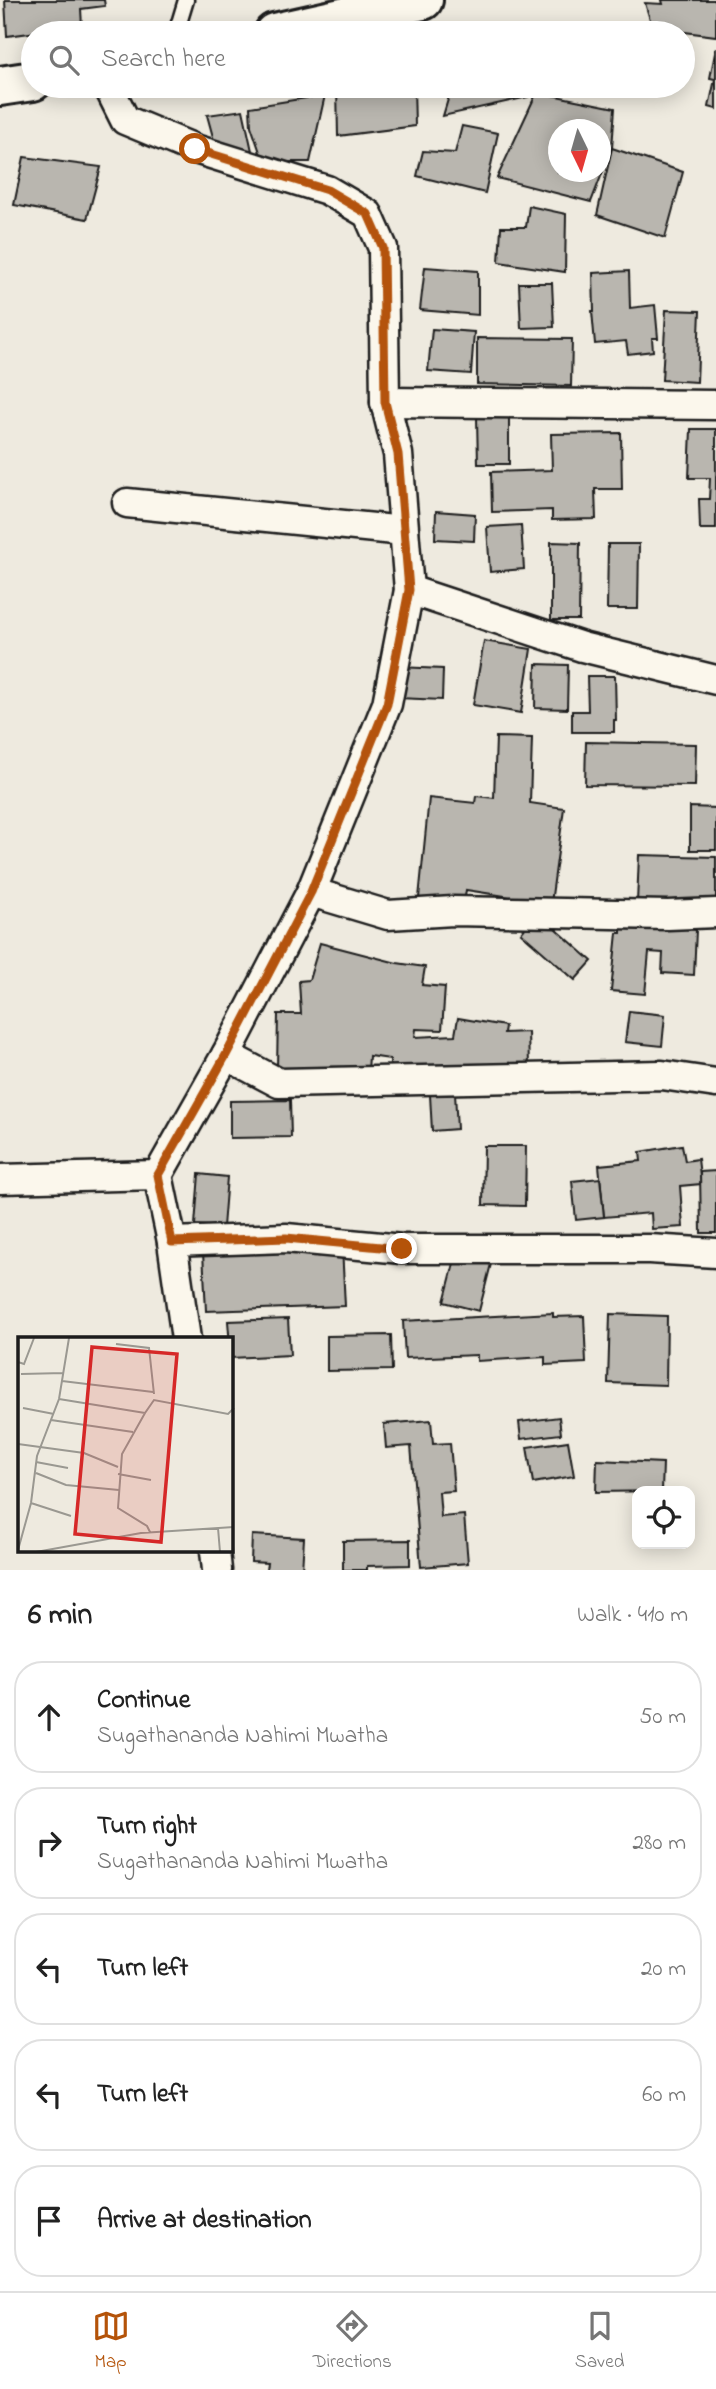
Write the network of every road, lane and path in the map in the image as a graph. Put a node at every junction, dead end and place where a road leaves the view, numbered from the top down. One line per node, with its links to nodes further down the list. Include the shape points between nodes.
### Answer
1 (186, 0): 3 (lane)
2 (423, 0): 4 (highway)
3 (180, 21)
4 (328, 21)
5 (21, 82): 6 (highway)
6 (0, 86)
7 (114, 98): 8 (street, via 125,120 195,149 327,190 368,214 383,248)
8 (385, 402): 9 (street); 11 (street, via 398,454)
9 (716, 405)
10 (127, 503): 11 (street)
11 (404, 531): 12 (street)
12 (409, 590): 13 (street, via 582,647); 14 (street, via 387,704)
13 (716, 680)
14 (311, 892): 15 (street, via 388,915 453,911); 16 (street)
15 (716, 913)
16 (226, 1055): 17 (street, via 279,1083 662,1075); 18 (street)
17 (716, 1083)
18 (158, 1175): 19 (street); 20 (street)
19 (0, 1179)
20 (172, 1242): 21 (street, via 286,1238 402,1249); 22 (street)
21 (716, 1253)
22 (186, 1337)
23 (215, 1552): 24 (street)
24 (217, 1570)

